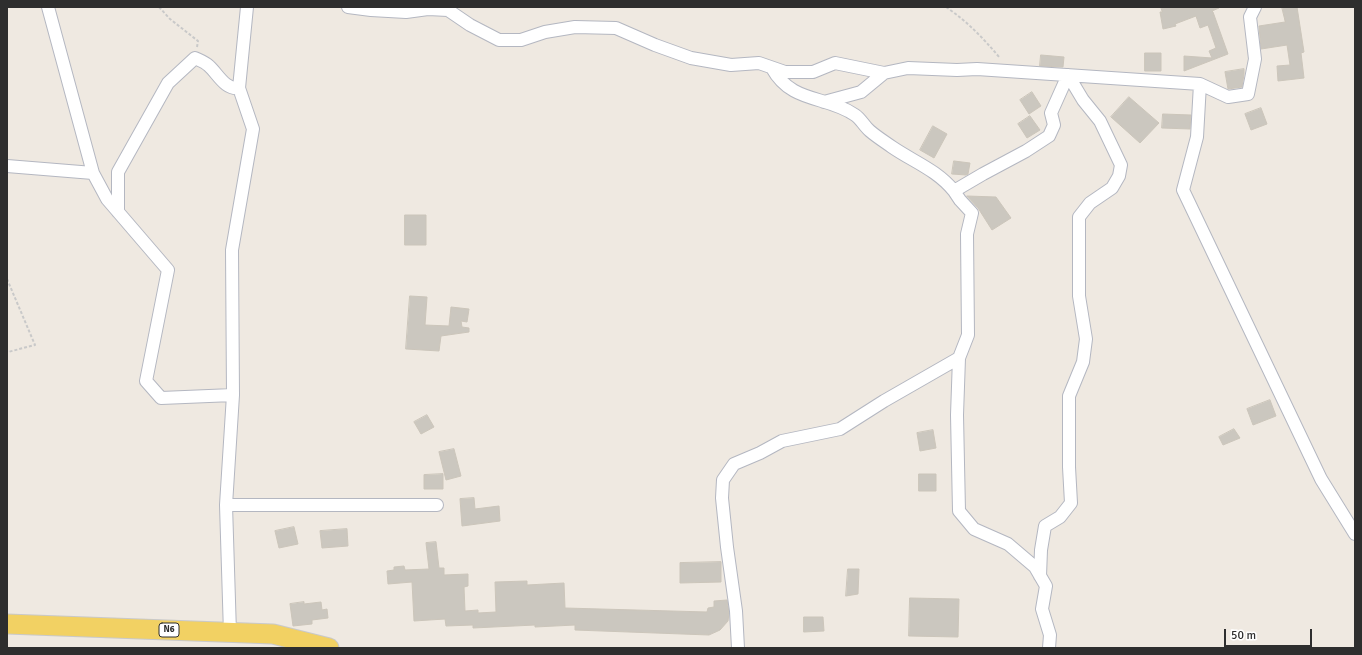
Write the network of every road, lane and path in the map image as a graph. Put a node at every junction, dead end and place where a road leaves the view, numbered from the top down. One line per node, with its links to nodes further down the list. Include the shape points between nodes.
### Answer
1 (48, 7): 16 (street)
2 (159, 7): 7 (path, via 198,41)
3 (247, 7): 13 (street)
4 (348, 7): 8 (street, via 406,12 448,10 499,40 521,40 545,32 575,27 616,28 691,58 731,65 759,64)
5 (946, 7): 9 (path, via 980,34)
6 (1256, 7): 12 (street, via 1250,17 1256,59 1248,94 1228,97)
7 (195, 58): 13 (street, via 208,65 227,85); 18 (street, via 168,83 118,172)
8 (772, 68): 10 (street, via 785,72 813,72 835,63); 14 (street, via 777,78 793,91)
9 (1008, 71): 10 (street, via 908,68); 11 (street)
10 (884, 73): 14 (street, via 861,92)
11 (1068, 75): 12 (street); 17 (street, via 1051,113 1054,125 1049,136); 26 (street, via 1100,121 1121,165 1119,176 1112,188 1090,203 1078,217 1079,296 1086,339 1083,362 1069,396 1068,467 1071,503 1060,517 1045,526)
12 (1200, 84): 25 (street, via 1197,137 1183,190 1322,479)
13 (239, 88): 22 (street, via 253,129 232,250)
14 (823, 102): 17 (street, via 856,116 869,131 925,166)
15 (7, 166): 16 (street)
16 (93, 173): 18 (street, via 107,199)
17 (954, 191): 21 (street, via 972,213 968,234 968,335)
18 (118, 212): 22 (street, via 168,270 146,381 161,398)
19 (7, 279): 20 (path, via 35,345)
20 (7, 351)
21 (959, 358): 26 (street, via 959,510 974,529 1008,544 1036,567); 31 (street, via 840,429 782,441 734,464 722,480 722,498)
22 (232, 395): 23 (street)
23 (226, 505): 24 (street); 28 (street)
24 (437, 505)
25 (1355, 534)
26 (1040, 576): 32 (street, via 1046,586 1042,609 1050,635)
27 (7, 624): 28 (main road, N6)
28 (230, 633): 29 (main road, N6, via 273,634)
29 (302, 645): 30 (main road, N6)
30 (329, 648)
31 (738, 648)
32 (1049, 648)

